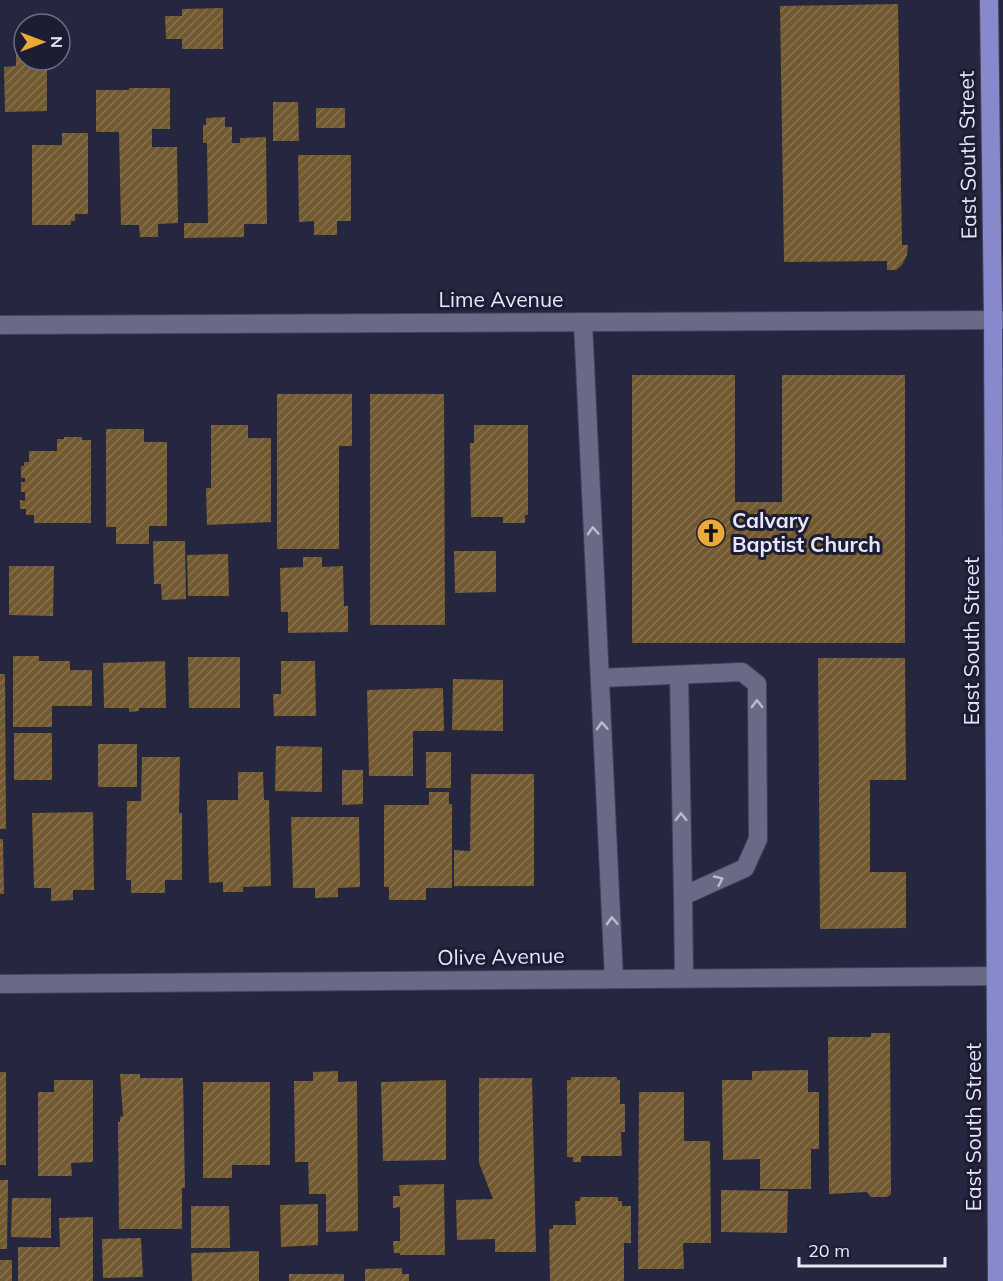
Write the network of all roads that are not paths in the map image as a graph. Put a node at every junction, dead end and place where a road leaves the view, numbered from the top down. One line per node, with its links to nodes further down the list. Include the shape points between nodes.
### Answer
1 (989, 0): 2 (main road, East South Street)
2 (997, 98): 3 (main road, East South Street)
3 (998, 320): 4 (street, Lime Avenue); 9 (main road, East South Street)
4 (583, 322): 5 (street, Lime Avenue); 7 (street, one-way to 4)
5 (0, 325)
6 (679, 675): 7 (street); 8 (street, one-way to 6); 8 (street, one-way to 6, via 745,868 759,839 757,684 742,672)
7 (600, 678): 11 (street, one-way to 7)
8 (683, 896): 10 (street)
9 (999, 976): 10 (street, Olive Avenue); 13 (main road, East South Street)
10 (684, 978): 11 (street, Olive Avenue)
11 (615, 979): 12 (street, Olive Avenue)
12 (0, 984)
13 (997, 1281)

